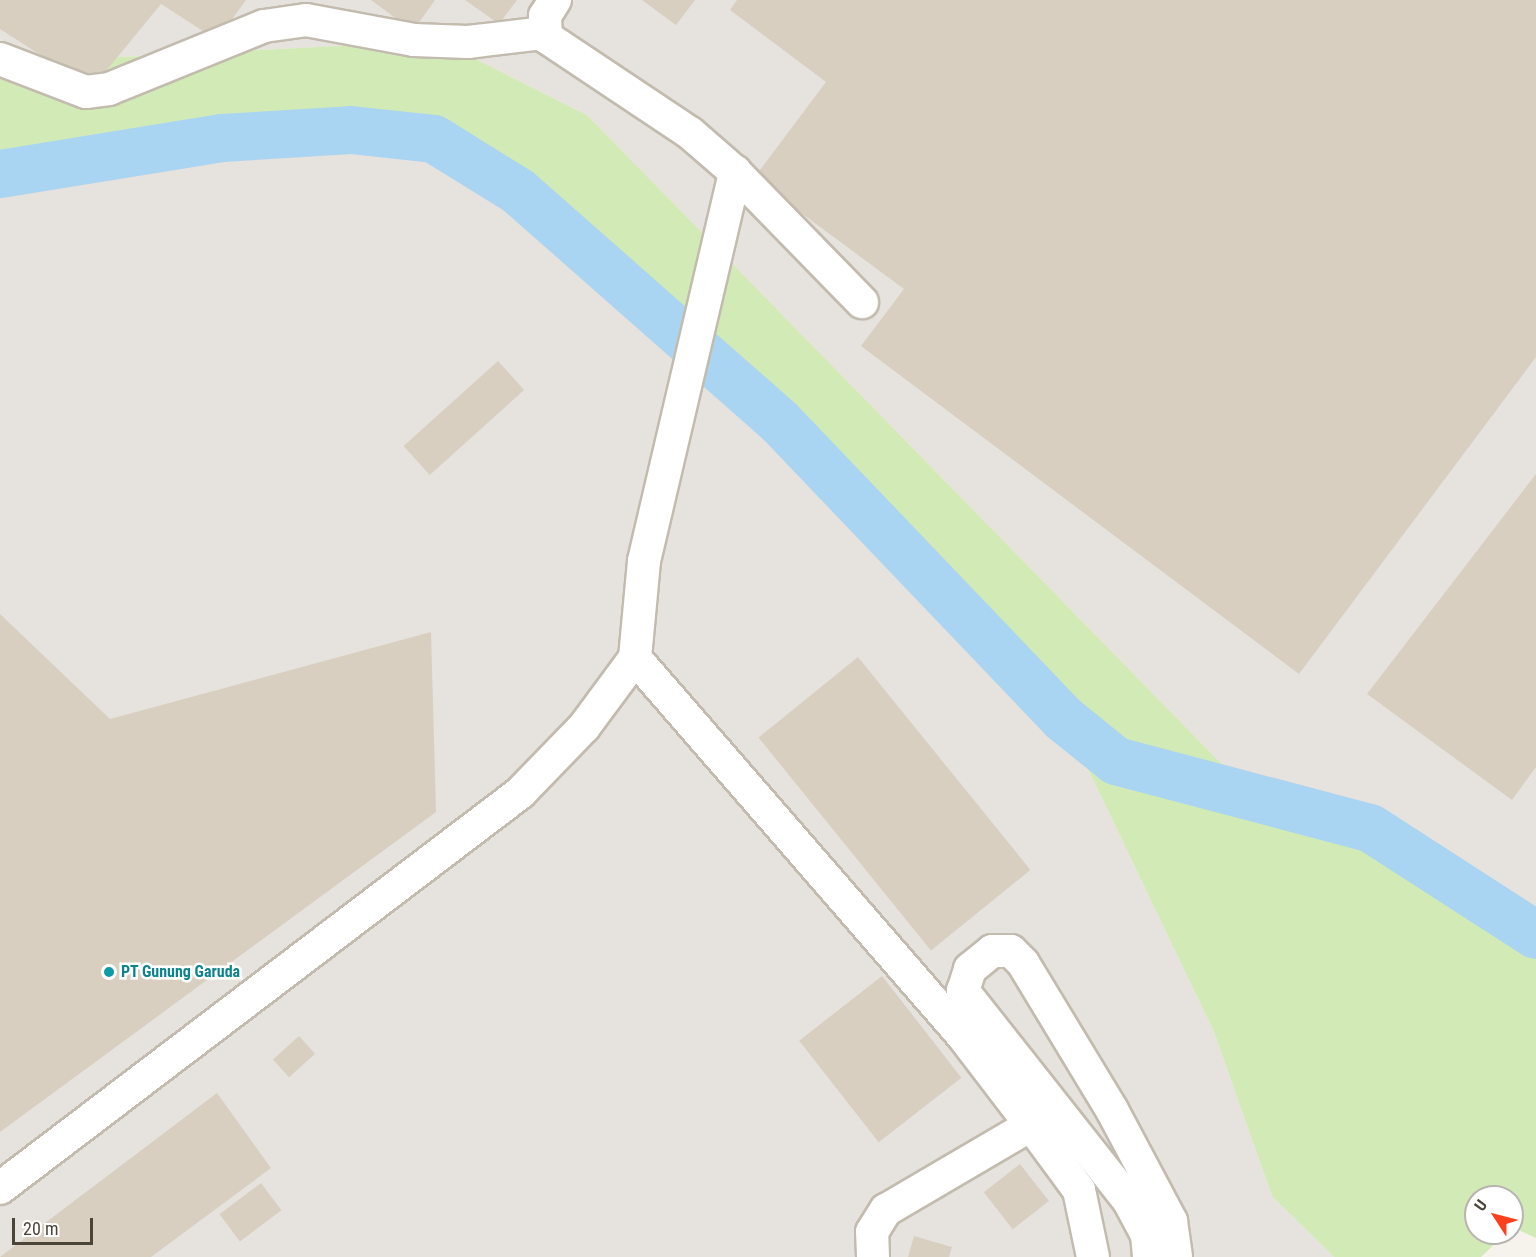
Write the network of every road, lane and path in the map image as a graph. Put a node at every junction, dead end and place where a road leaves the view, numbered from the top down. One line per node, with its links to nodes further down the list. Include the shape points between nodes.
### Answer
1 (555, 0): 2 (lane)
2 (544, 33): 3 (lane, via 468,42 414,40 306,20 264,26 109,89 86,92); 4 (lane, via 690,133)
3 (0, 59)
4 (735, 172): 5 (lane); 6 (lane, via 644,561)
5 (862, 302)
6 (635, 658): 7 (lane, via 963,1036); 8 (lane, via 584,727 520,793)
7 (1031, 1125): 9 (lane, via 886,1210 872,1232); 10 (lane, via 1079,1190)
8 (0, 1188)
9 (873, 1257)
10 (1094, 1257)
11 (1149, 1257): 12 (lane, via 1146,1235 1129,1201 963,991 970,969 992,951 1007,949 1023,963 1112,1110 1166,1210)
12 (1176, 1257)

